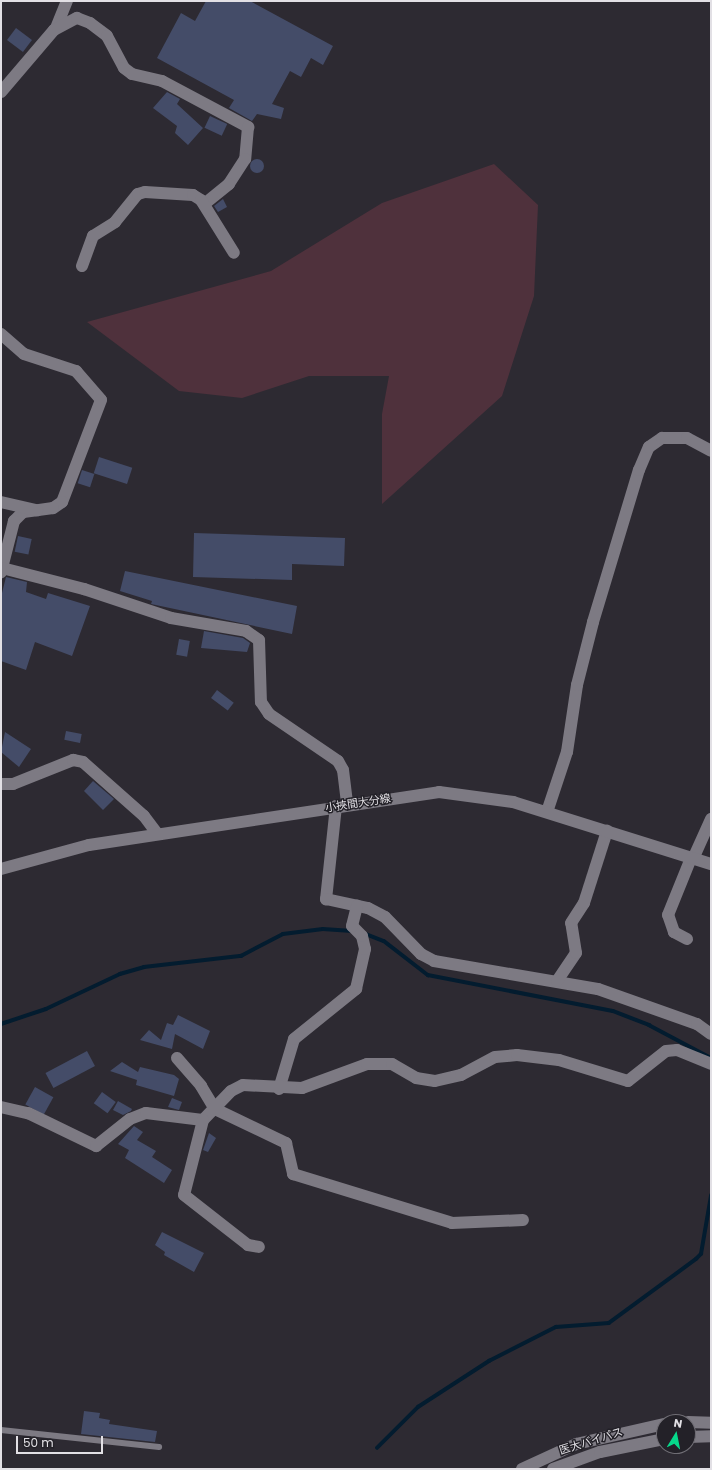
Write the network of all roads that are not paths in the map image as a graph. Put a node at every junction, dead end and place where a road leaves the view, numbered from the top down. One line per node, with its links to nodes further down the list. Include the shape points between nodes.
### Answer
1 (67, 1): 2 (street)
2 (56, 28): 3 (street); 4 (street, via 77,18 90,23 107,36 124,68 132,74 162,81 248,127 245,158 229,184)
3 (1, 92)
4 (204, 204): 5 (street); 6 (street, via 192,195 138,194 115,222 93,236)
5 (234, 253)
6 (82, 266)
7 (1, 334): 10 (street, via 24,354 76,371 92,384 101,400 62,502 53,508)
8 (711, 451): 14 (street, via 686,438 662,438 649,447 639,470 593,622 577,685 567,752)
9 (1, 502): 10 (street)
10 (37, 510): 11 (street, via 24,512 14,521)
11 (1, 570): 13 (street, via 55,580 171,618 246,630 259,640 261,702 269,714 338,761 343,770)
12 (1, 784): 17 (street, via 13,784 73,760 83,762 144,816)
13 (342, 806): 14 (street, 小挾間大分線, via 439,792 513,802); 17 (street, 小挾間大分線); 21 (street, via 325,892 332,902)
14 (547, 812): 16 (street, 小挾間大分線)
15 (711, 819): 18 (street)
16 (607, 831): 18 (street, 小挾間大分線); 23 (street, via 584,903 572,923 576,953)
17 (157, 833): 20 (street, 小挾間大分線, via 51,854)
18 (692, 858): 19 (street, 小挾間大分線); 22 (street, via 668,915 674,932)
19 (711, 864)
20 (1, 869)
21 (357, 906): 23 (street, via 385,917 421,954 434,961); 27 (street, via 352,926 362,936 365,949 356,989 294,1039)
22 (687, 938)
23 (557, 981): 24 (street, via 636,1001 697,1024)
24 (711, 1034)
25 (176, 1058): 29 (street, via 201,1086)
26 (711, 1064): 27 (street, via 678,1050 666,1051 628,1081 560,1060 517,1055 495,1058 461,1075 435,1081 416,1078 392,1064 367,1064 302,1088)
27 (279, 1089): 29 (street, via 242,1085)
28 (1, 1107): 30 (street, via 28,1114 96,1146 130,1118 146,1113)
29 (215, 1109): 30 (street); 31 (street, via 286,1143 291,1170 306,1180 452,1223)
30 (203, 1120): 32 (street, via 184,1195 248,1245)
31 (523, 1220)
32 (259, 1247)
33 (696, 1422): 34 (street)
34 (711, 1423)
35 (656, 1426): 41 (street, 医大バイパス, via 576,1444)
36 (1, 1430): 40 (lane)
37 (711, 1436): 38 (street)
38 (696, 1437)
39 (656, 1441): 42 (street, 医大バイパス, via 600,1452)
40 (159, 1447)
41 (522, 1469)
42 (554, 1469)

